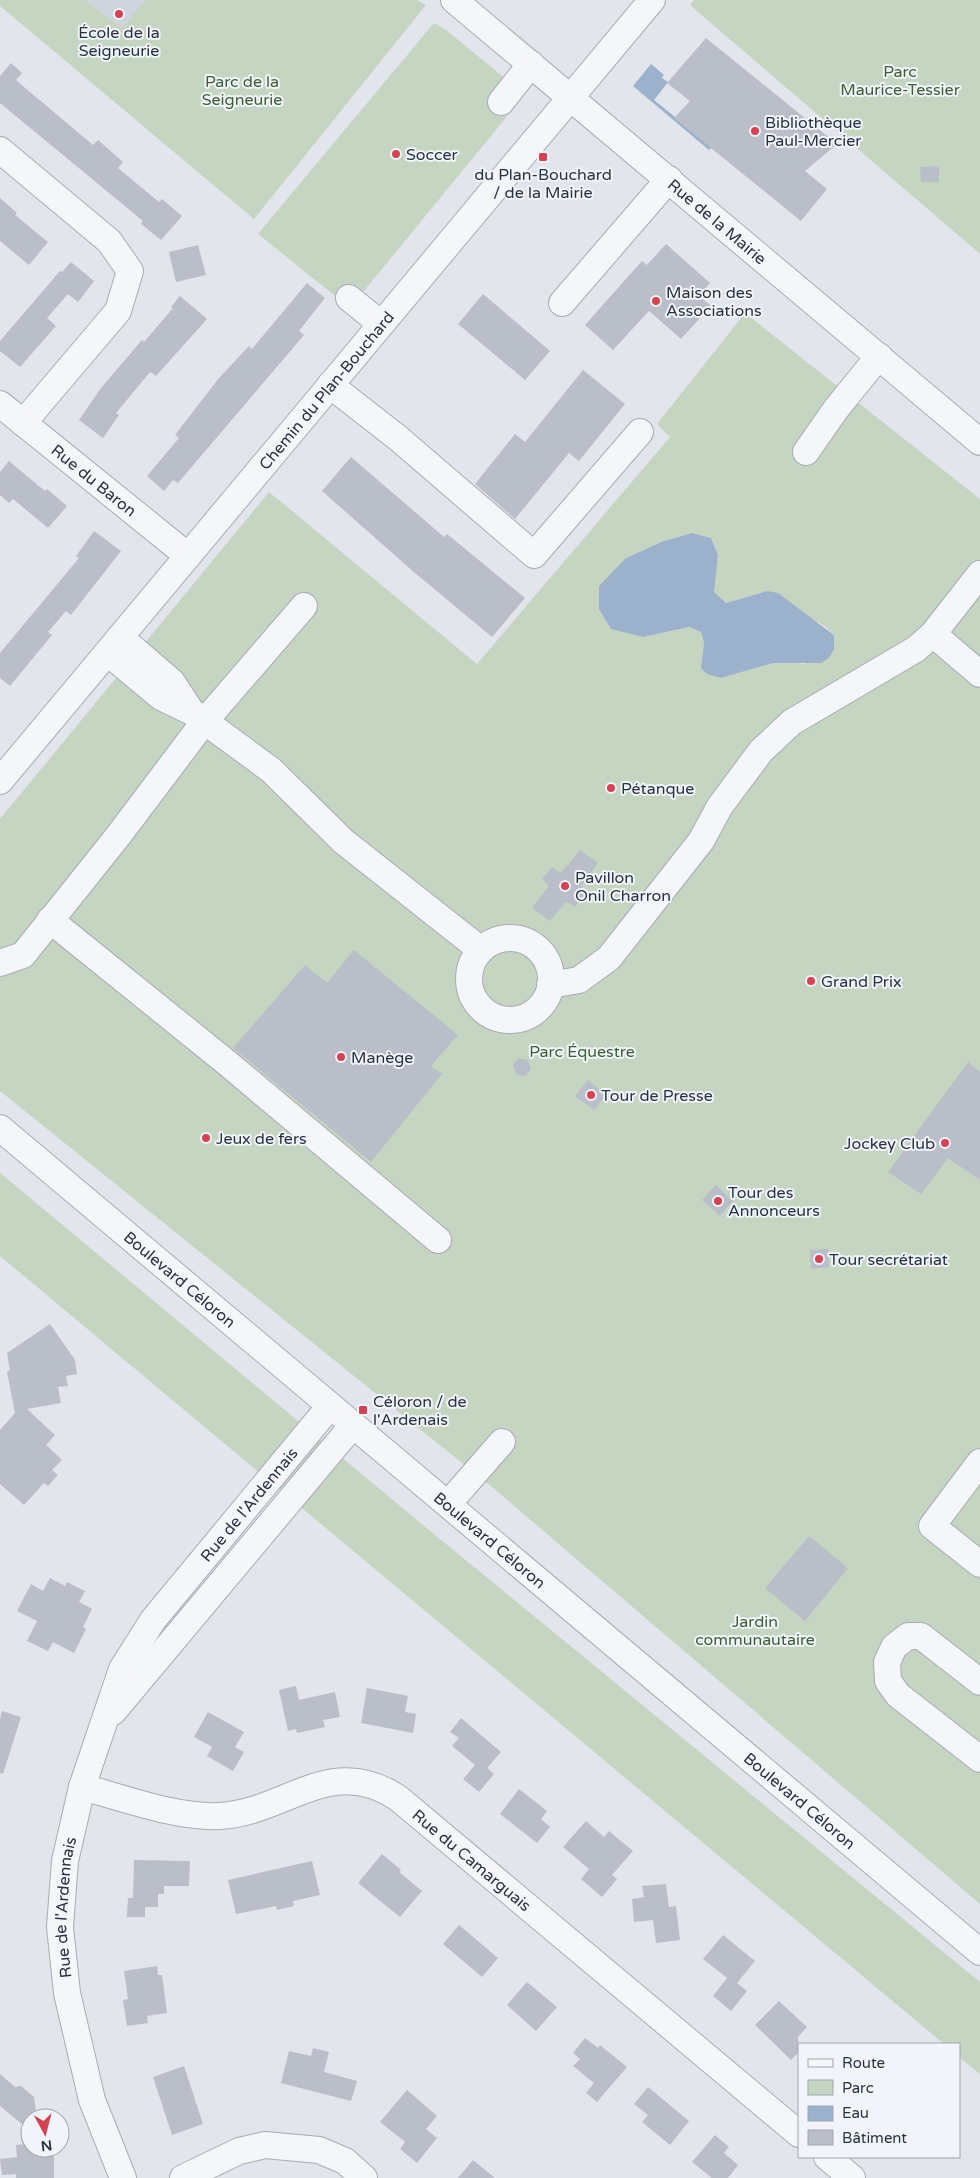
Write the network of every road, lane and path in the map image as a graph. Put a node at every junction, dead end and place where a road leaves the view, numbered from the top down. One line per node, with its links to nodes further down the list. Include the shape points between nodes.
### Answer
1 (454, 0): 3 (street, Rue de la Mairie)
2 (652, 0): 4 (street, Chemin du Plan-Bouchard)
3 (531, 64): 4 (street, Rue de la Mairie); 5 (street)
4 (570, 97): 7 (street, Rue de la Mairie); 10 (street, Chemin du Plan-Bouchard)
5 (501, 102)
6 (0, 150): 14 (street, via 109,242 130,271 118,312)
7 (669, 179): 9 (street); 11 (street, Rue de la Mairie)
8 (349, 298): 10 (street)
9 (562, 303)
10 (381, 324): 12 (street, Chemin du Plan-Bouchard)
11 (879, 356): 16 (street, Rue de la Mairie); 17 (street)
12 (330, 385): 15 (street, via 398,438 534,555); 18 (street, Chemin du Plan-Bouchard)
13 (0, 404): 14 (street, Rue du Baron)
14 (23, 423): 18 (street, Rue du Baron)
15 (640, 432)
16 (978, 436)
17 (806, 452)
18 (188, 556): 22 (street, Chemin du Plan-Bouchard)
19 (980, 574): 21 (street)
20 (304, 606): 24 (street)
21 (933, 634): 23 (street); 29 (street, via 916,649 792,722 761,751 720,806 701,841 609,958 579,980)
22 (114, 645): 24 (street, via 172,682); 25 (street, Chemin du Plan-Bouchard)
23 (980, 674)
24 (198, 717): 26 (street, via 118,836); 27 (street, via 271,770 343,842)
25 (0, 781)
26 (50, 920): 28 (street, via 23,955); 31 (street)
27 (481, 950): 29 (street, via 502,939 526,941 546,959); 29 (street, via 469,974 470,987 474,1000 494,1017 520,1019 531,1014 547,996)
28 (0, 963)
29 (550, 984)
30 (0, 1128): 32 (street, Boulevard Céloron)
31 (438, 1240)
32 (330, 1406): 33 (street, Boulevard Céloron); 38 (street, Rue de l'Ardennais)
33 (353, 1425): 36 (street, Boulevard Céloron); 39 (street, Rue de l'Ardennais)
34 (502, 1442): 36 (street)
35 (980, 1462): 37 (street, via 932,1526)
36 (448, 1504): 44 (street, Boulevard Céloron)
37 (980, 1564)
38 (166, 1603): 39 (street); 41 (street, Rue de l'Ardennais, via 122,1669)
39 (188, 1622): 41 (street, Rue de l'Ardennais)
40 (980, 1682): 42 (street, via 921,1636 908,1636 894,1647 887,1662 888,1680 898,1695)
41 (103, 1724): 43 (street, Rue de l'Ardennais)
42 (980, 1759)
43 (82, 1787): 45 (street, Rue du Camarguais, via 175,1810 216,1816 249,1810 330,1782 356,1780 379,1786 413,1810); 47 (street, Rue de l'Ardennais, via 65,1861 60,1927 67,1993 92,2100)
44 (976, 1941)
45 (798, 2133)
46 (828, 2158): 50 (street)
47 (123, 2178)
48 (183, 2178): 49 (street, via 239,2151 265,2146 319,2150 345,2161)
49 (364, 2178)
50 (852, 2178)

